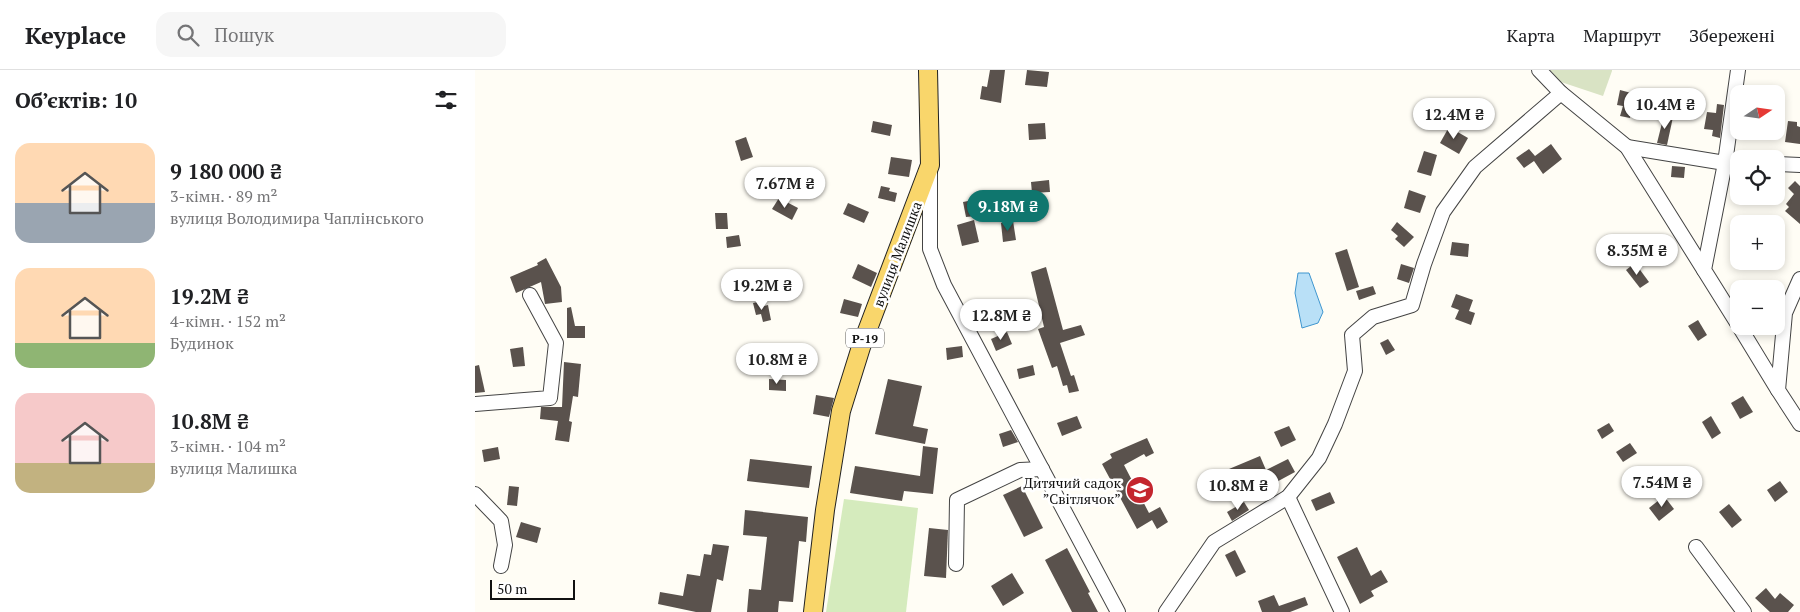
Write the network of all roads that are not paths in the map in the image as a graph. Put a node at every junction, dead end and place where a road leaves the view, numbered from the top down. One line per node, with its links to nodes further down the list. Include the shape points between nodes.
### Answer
1 (928, 70): 9 (main road, вулиця Малишка / Р-19)
2 (1539, 70): 4 (street)
3 (1738, 70): 6 (street)
4 (1561, 93): 5 (street); 22 (street, via 1475,167 1443,212 1412,305 1373,317 1352,335 1355,371 1335,424 1319,458)
5 (1627, 147): 7 (street); 12 (street)
6 (1733, 150)
7 (1730, 163)
8 (1785, 164): 10 (street)
9 (930, 165): 20 (street, via 930,249 944,285); 26 (main road, вулиця Малишка / Р-19, via 861,348 841,411)
10 (1800, 165)
11 (1730, 171): 12 (street)
12 (1704, 270): 15 (street)
13 (1800, 279): 17 (street, via 1785,313)
14 (531, 295): 18 (street, via 556,342 550,398)
15 (1730, 312)
16 (1745, 335): 17 (street)
17 (1779, 390): 19 (street)
18 (475, 404)
19 (1800, 424)
20 (1042, 469): 24 (street, via 1021,470 957,500); 27 (street)
21 (475, 494): 25 (street, via 501,521 505,545)
22 (1288, 496): 28 (street, via 1214,542); 29 (street)
23 (1696, 547): 30 (street)
24 (956, 564)
25 (501, 566)
26 (813, 612)
27 (1119, 612)
28 (1166, 612)
29 (1342, 612)
30 (1744, 612)

